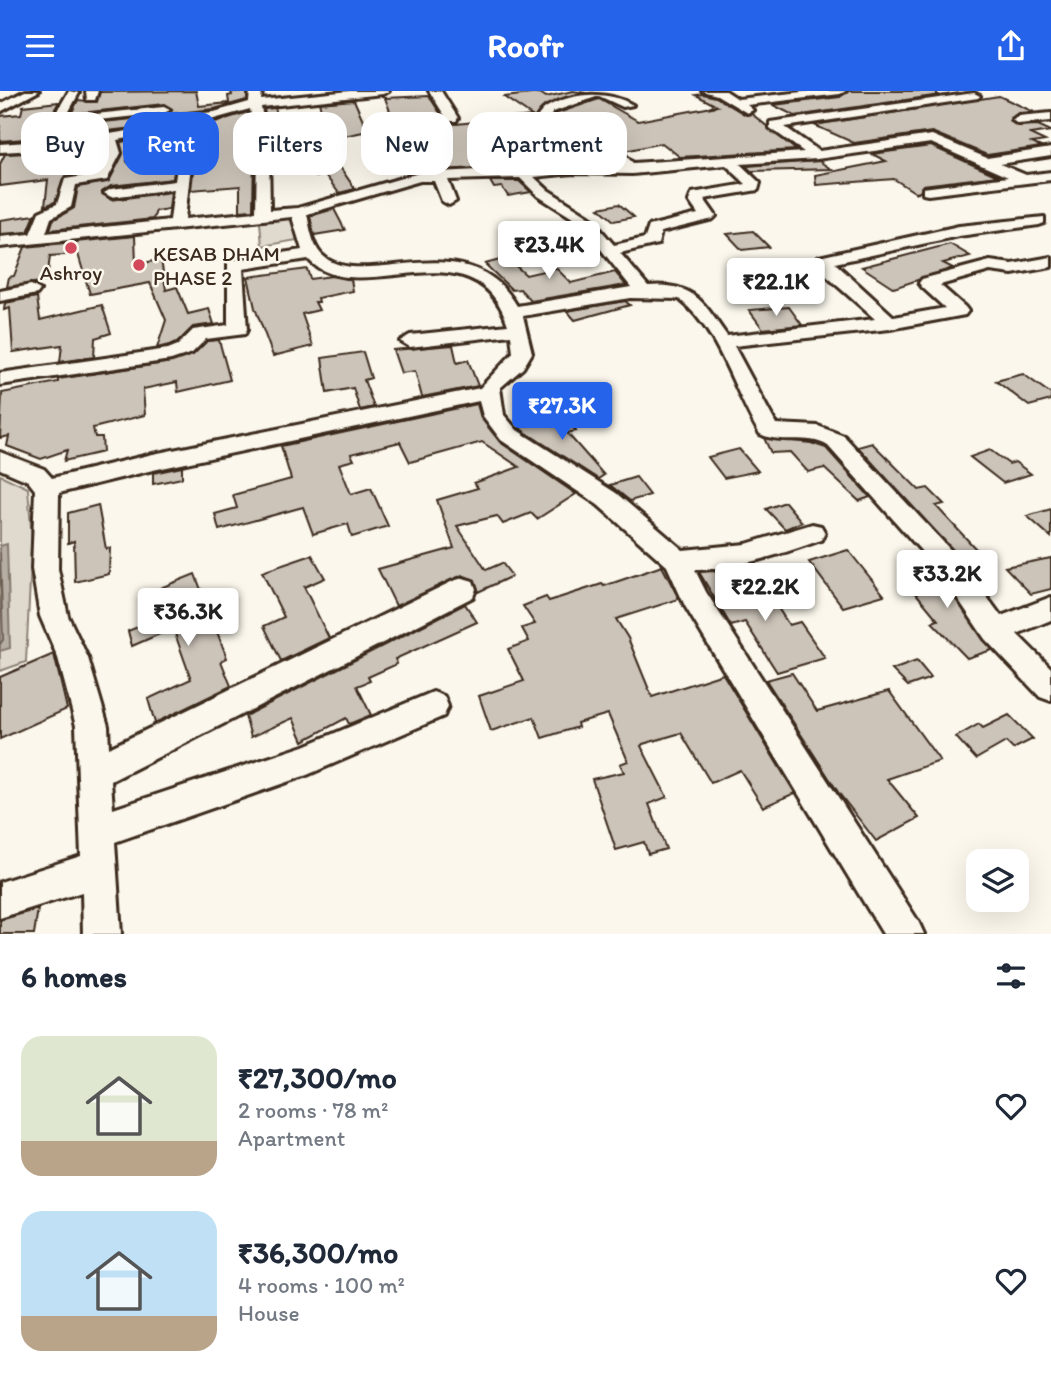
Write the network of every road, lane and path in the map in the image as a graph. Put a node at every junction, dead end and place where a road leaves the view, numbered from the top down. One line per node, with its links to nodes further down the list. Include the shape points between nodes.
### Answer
1 (33, 91): 14 (street)
2 (383, 91): 10 (street)
3 (435, 91): 16 (street)
4 (708, 91): 12 (street, via 720,92)
5 (840, 91): 8 (street)
6 (962, 91): 18 (street, via 975,98)
7 (601, 92): 13 (street); 17 (street)
8 (819, 92): 12 (street)
9 (92, 94): 15 (street, via 72,94)
10 (362, 96): 11 (street)
11 (255, 98): 19 (street); 25 (street, via 214,115 146,123 141,132); 46 (street, via 263,152)
12 (735, 103): 21 (street)
13 (627, 104)
14 (0, 110)
15 (62, 112)
16 (448, 112)
17 (548, 112)
18 (861, 113): 21 (street); 23 (street)
19 (109, 115)
20 (1051, 117): 22 (street)
21 (765, 120): 30 (street)
22 (1018, 120)
23 (887, 123)
24 (899, 129): 26 (street)
25 (110, 137): 49 (street, via 114,153 102,177 70,183 64,207 44,215)
26 (925, 140): 30 (street); 31 (street, via 943,142)
27 (21, 146): 28 (street)
28 (0, 148)
29 (1051, 152): 31 (street)
30 (817, 155): 32 (street)
31 (986, 162): 40 (street)
32 (731, 163): 35 (street); 51 (street, via 753,187 696,197 708,216 654,229 652,241)
33 (627, 165): 35 (street)
34 (627, 170): 35 (street)
35 (632, 170)
36 (183, 175): 41 (street)
37 (439, 175): 44 (street); 45 (street)
38 (524, 175): 51 (street, via 543,194 584,219)
39 (1051, 176): 40 (street)
40 (1026, 180): 42 (street)
41 (182, 184): 43 (street); 48 (street)
42 (928, 191)
43 (111, 193)
44 (449, 201)
45 (299, 212): 46 (street); 52 (street)
46 (263, 216): 48 (street)
47 (1039, 220): 58 (street, via 959,231 825,260 836,277)
48 (177, 225): 49 (street)
49 (37, 238): 50 (street)
50 (0, 242)
51 (612, 250): 55 (street)
52 (312, 253): 57 (street, via 326,265 349,270 437,267 466,272 488,281 508,300); 61 (street, via 234,265 238,330 200,334 186,349 171,354)
53 (1051, 262): 58 (street, via 1012,269 989,266 928,283 959,311)
54 (31, 289): 56 (street)
55 (643, 291): 57 (street); 60 (street, via 670,289 687,295)
56 (0, 296)
57 (516, 320): 59 (street); 62 (street, via 525,349 522,361 490,386)
58 (890, 323): 60 (street)
59 (410, 341)
60 (722, 342): 69 (street, via 768,429 779,433 818,430 836,441 949,565)
61 (0, 379)
62 (490, 392): 64 (street); 66 (street, via 494,415 509,435 607,499)
63 (0, 460): 64 (street, via 36,475)
64 (47, 488): 72 (street, via 45,569 54,616 73,658 92,726)
65 (812, 533): 66 (street, via 752,555)
66 (677, 560): 77 (street, via 695,598)
67 (463, 589): 72 (street)
68 (1051, 608): 69 (street)
69 (995, 631): 70 (street)
70 (1051, 688)
71 (433, 706): 73 (street, via 307,760)
72 (93, 773): 73 (street)
73 (95, 832): 74 (street)
74 (96, 869): 75 (street); 76 (street)
75 (0, 900)
76 (102, 934)
77 (905, 934)

